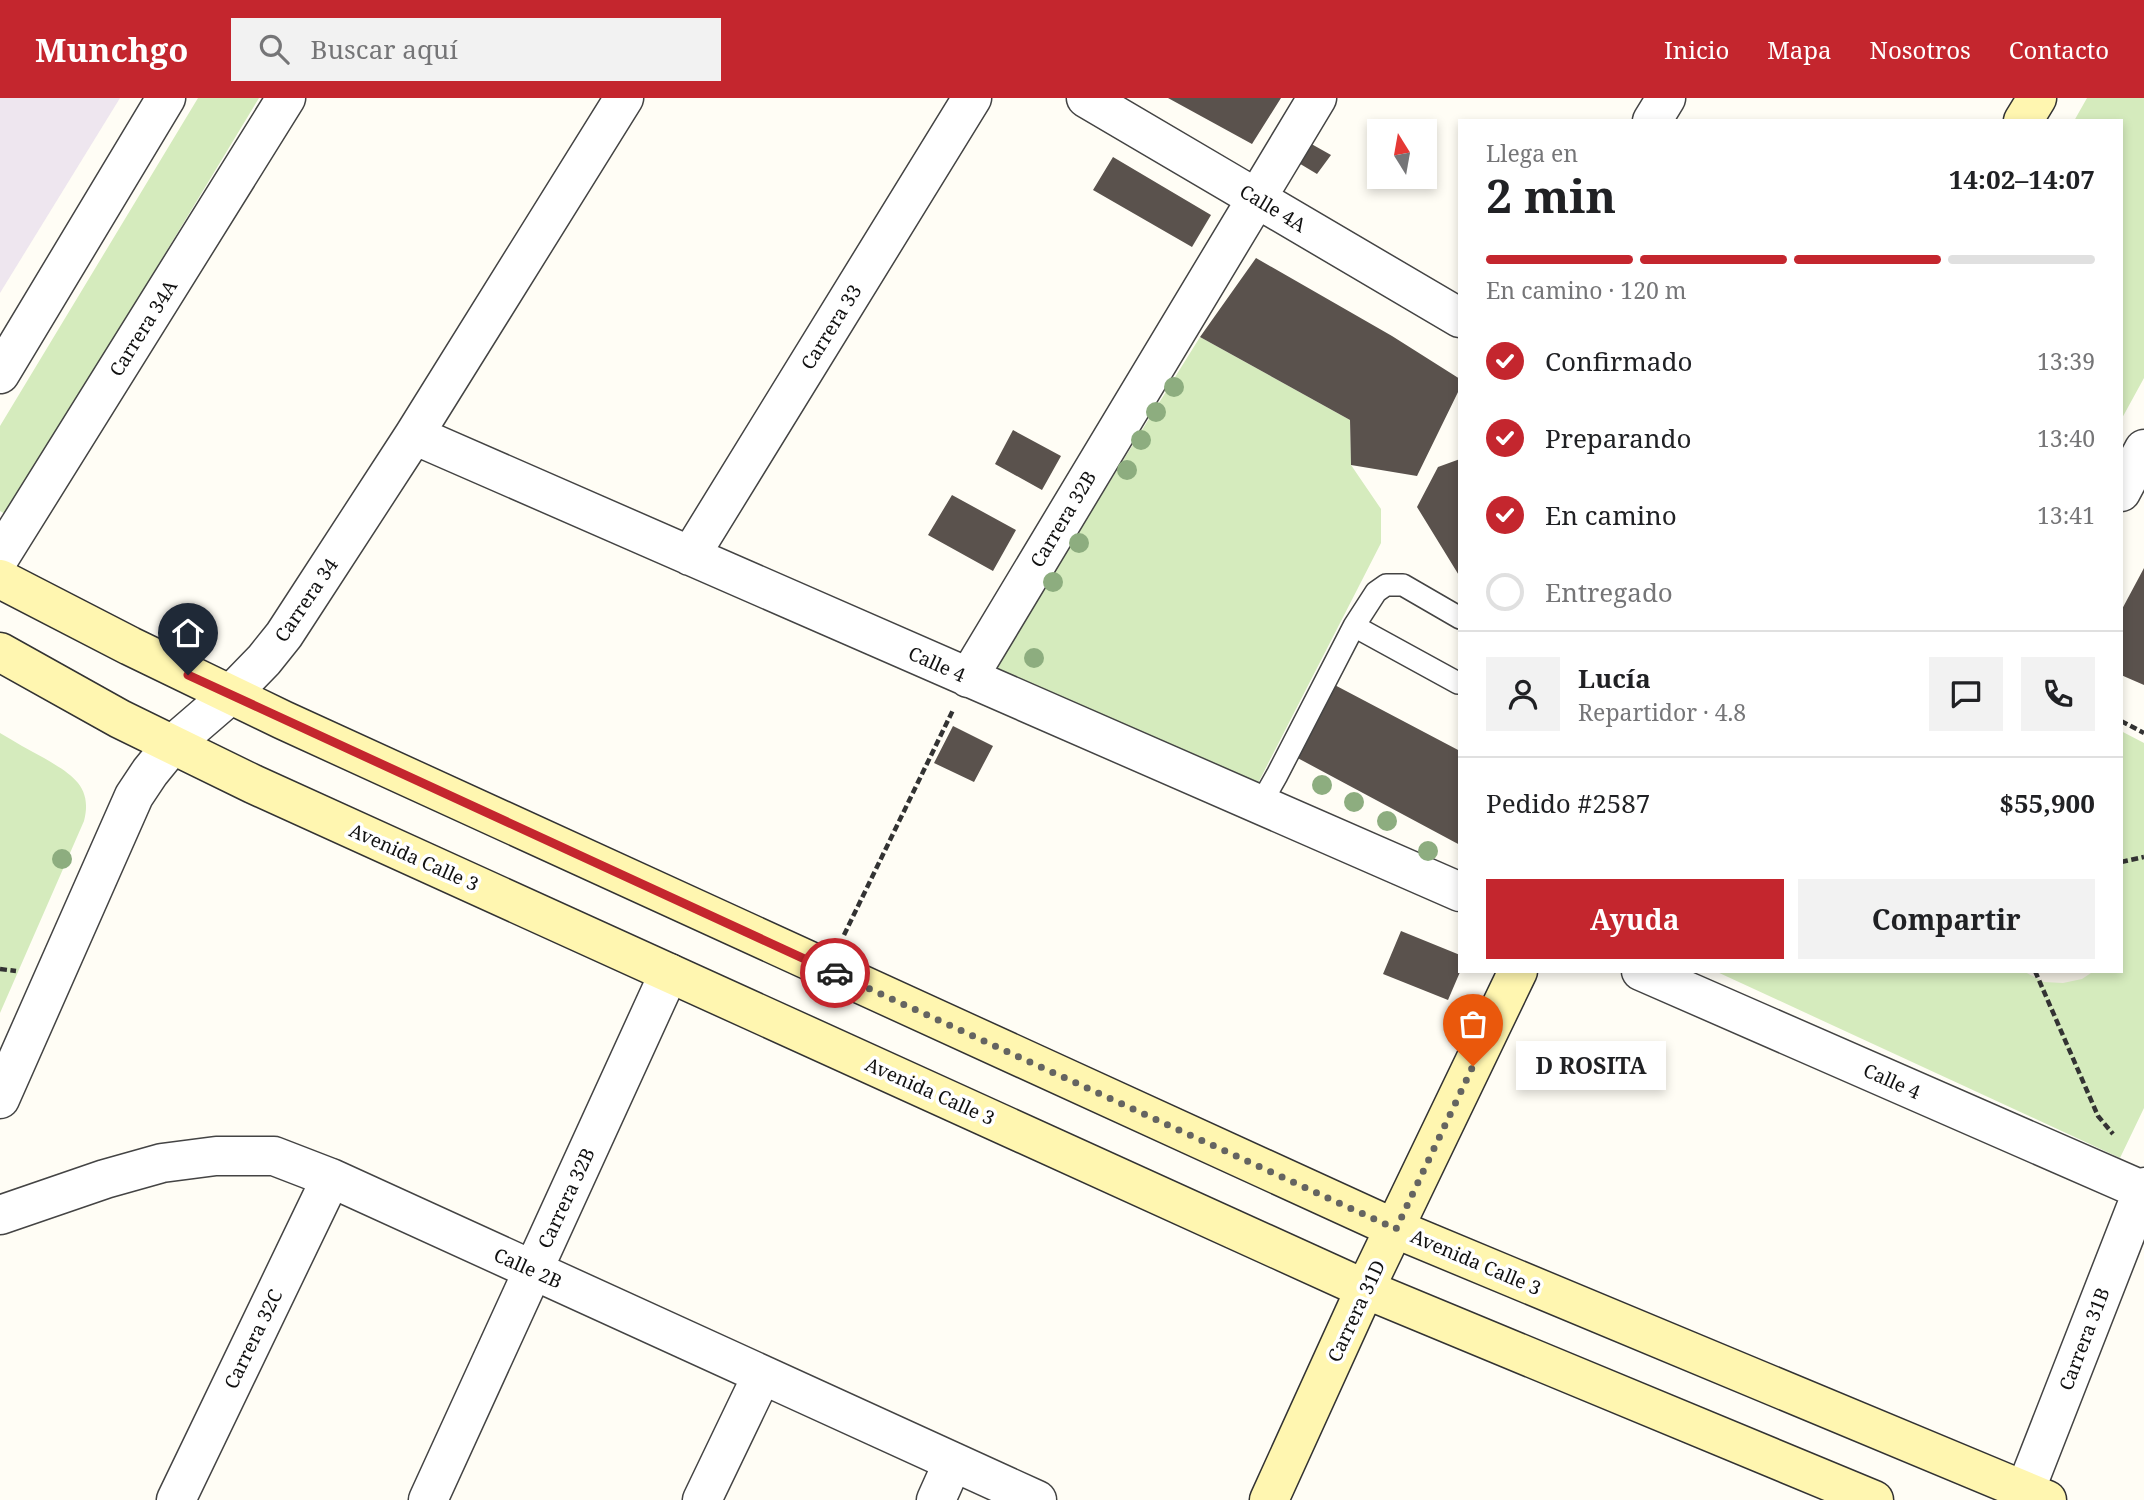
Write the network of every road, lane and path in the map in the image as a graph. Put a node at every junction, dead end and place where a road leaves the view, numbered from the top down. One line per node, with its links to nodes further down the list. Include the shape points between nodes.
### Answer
1 (166, 98): 13 (street)
2 (286, 98): 18 (street, Carrera 34A)
3 (624, 98): 14 (street, Carrera 34)
4 (972, 98): 17 (street, Carrera 33)
5 (1086, 98): 11 (street, Calle 4A)
6 (1317, 98): 11 (street, Carrera 32B)
7 (1666, 98): 9 (street)
8 (2037, 98): 10 (main road)
9 (1653, 119)
10 (2024, 119)
11 (1255, 198): 12 (street, Calle 4A); 23 (street, Carrera 32B)
12 (1458, 317)
13 (0, 374)
14 (414, 435): 17 (street, Calle 4); 25 (street, Carrera 34, via 284,635)
15 (2144, 449): 16 (street)
16 (2123, 488)
17 (690, 556): 23 (street, Calle 4)
18 (0, 557)
19 (0, 579): 25 (main road, Avenida Calle 3)
20 (1458, 617): 21 (lane, via 1403,585 1386,585 1376,592)
21 (1354, 626): 24 (lane); 29 (lane)
22 (0, 652): 28 (main road, Avenida Calle 3)
23 (968, 678): 29 (street, Calle 4); 33 (path)
24 (1458, 683)
25 (230, 695): 28 (street, Carrera 34); 43 (main road, Avenida Calle 3)
26 (2123, 722): 27 (path)
27 (2144, 733)
28 (172, 746): 34 (main road, Avenida Calle 3); 38 (street, Carrera 34, via 134,796)
29 (1259, 805): 32 (street, Calle 4)
30 (2144, 857): 31 (path)
31 (2123, 862)
32 (1458, 891)
33 (839, 945)
34 (669, 973): 44 (street, Carrera 32B); 45 (main road, Avenida Calle 3)
35 (1517, 973): 43 (main road, Carrera 31D)
36 (1646, 973): 41 (street, Calle 4)
37 (2036, 973): 39 (path, via 2098,1116)
38 (0, 1099)
39 (2121, 1143)
40 (331, 1178): 42 (street, Calle 2B, via 274,1156 216,1156 162,1163); 44 (street, Calle 2B); 49 (street, Carrera 32C)
41 (2143, 1189): 48 (street, Carrera 31B)
42 (0, 1215)
43 (1396, 1229): 45 (main road, Carrera 31D); 48 (main road, Avenida Calle 3)
44 (533, 1270): 46 (street, Calle 2B); 50 (street, Carrera 32B)
45 (1365, 1289): 54 (main road, Carrera 31D); 55 (main road, Avenida Calle 3)
46 (762, 1375): 47 (street, Calle 2B); 51 (street)
47 (953, 1462): 52 (street); 53 (street, Calle 2B)
48 (2036, 1495)
49 (176, 1500)
50 (428, 1500)
51 (702, 1500)
52 (936, 1500)
53 (1037, 1500)
54 (1269, 1500)
55 (1874, 1500)

